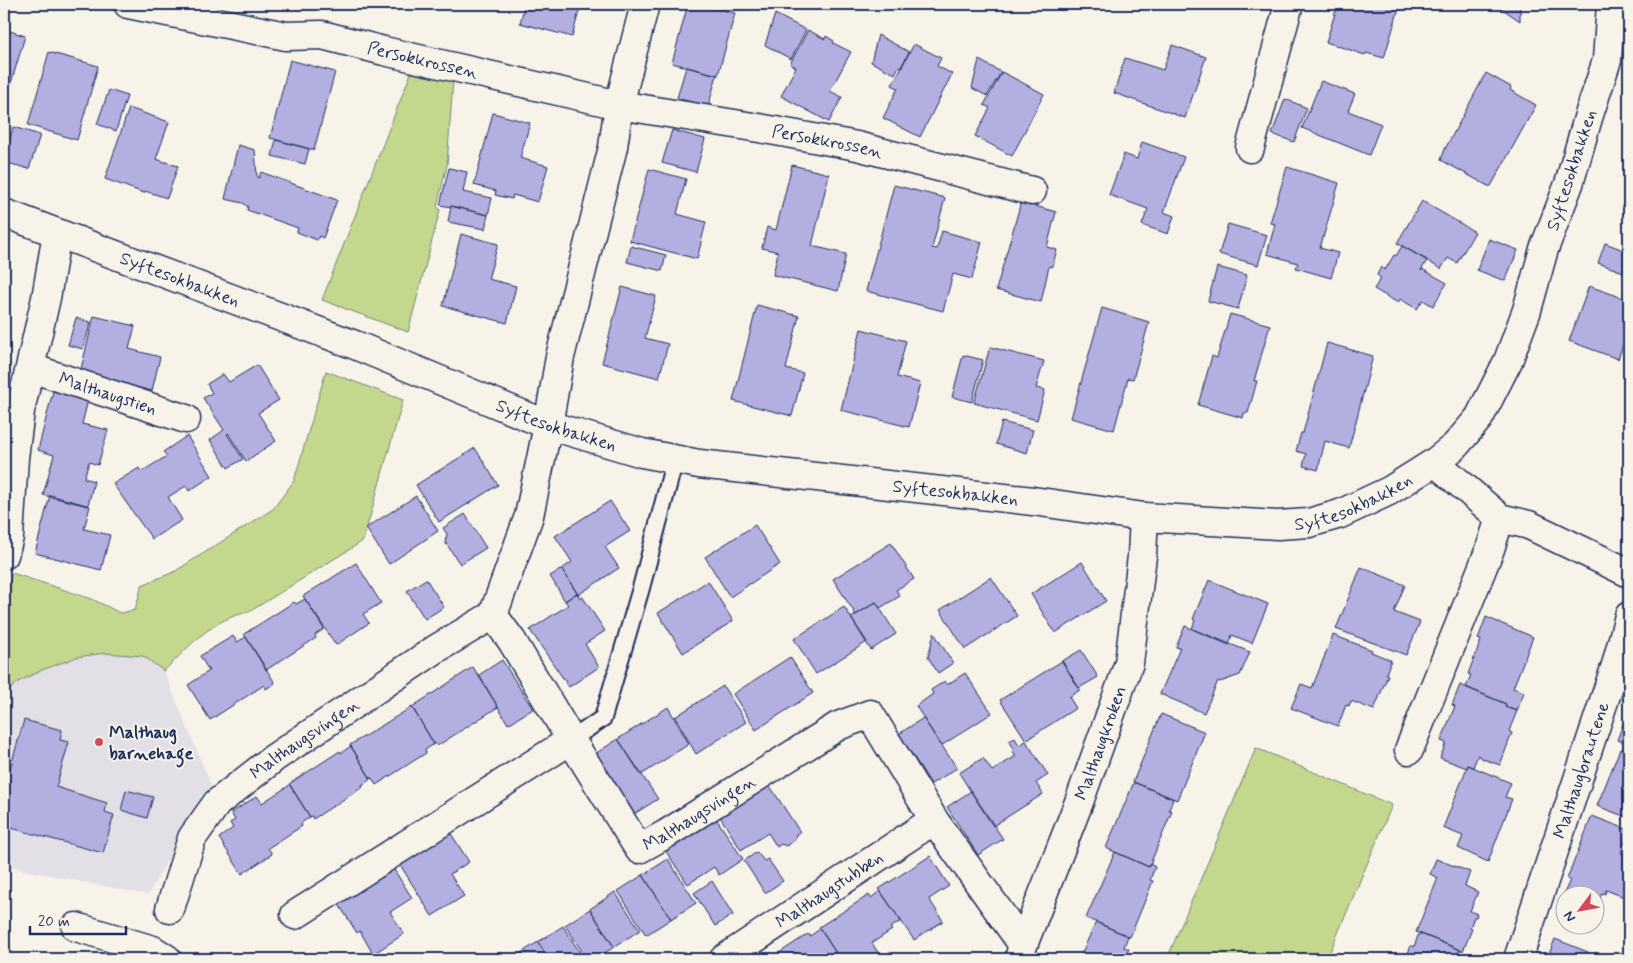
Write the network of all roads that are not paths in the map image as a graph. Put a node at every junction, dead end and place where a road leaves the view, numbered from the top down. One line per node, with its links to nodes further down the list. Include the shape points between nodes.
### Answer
1 (644, 4): 5 (street)
2 (1289, 4): 6 (street)
3 (1611, 4): 14 (street, Syftesokbakken, via 1607,60 1569,184 1544,249 1528,310 1508,361 1479,418 1455,446)
4 (144, 6): 5 (street, Persokkrossen, via 286,36 322,35)
5 (619, 105): 7 (street, Persokkrossen, via 857,146); 12 (street, via 613,147 560,357)
6 (1250, 148)
7 (1032, 191)
8 (4, 213): 9 (street, Syftesokbakken)
9 (57, 233): 10 (street); 12 (street, Syftesokbakken, via 354,345)
10 (31, 368): 11 (street, Malthaugstien); 17 (street, via 20,411 9,537)
11 (186, 419)
12 (548, 425): 13 (street, Syftesokbakken); 19 (street, via 529,516)
13 (676, 460): 15 (street, Syftesokbakken); 21 (lane, via 603,718)
14 (1435, 462): 15 (street, Syftesokbakken, via 1366,504 1309,523 1278,525); 16 (street)
15 (1144, 516): 27 (street, Malthaugkroken, via 1129,663)
16 (1500, 518): 18 (street, via 1529,525); 22 (street)
17 (4, 555)
18 (1629, 573)
19 (493, 615): 21 (street, Malthaugsvingen); 24 (street, Malthaugsvingen, via 436,649 274,758 217,803 192,838)
20 (1629, 616): 30 (street, Malthaugbrautene, via 1616,665)
21 (571, 740): 23 (street, Malthaugsvingen, via 639,848 838,726 870,714); 25 (street)
22 (1409, 750)
23 (934, 820): 27 (street); 29 (street, Malthaugstubben)
24 (170, 909)
25 (295, 915)
26 (76, 927): 28 (street, via 153,950)
27 (1021, 952)
28 (167, 959)
29 (724, 959)
30 (1518, 959)

